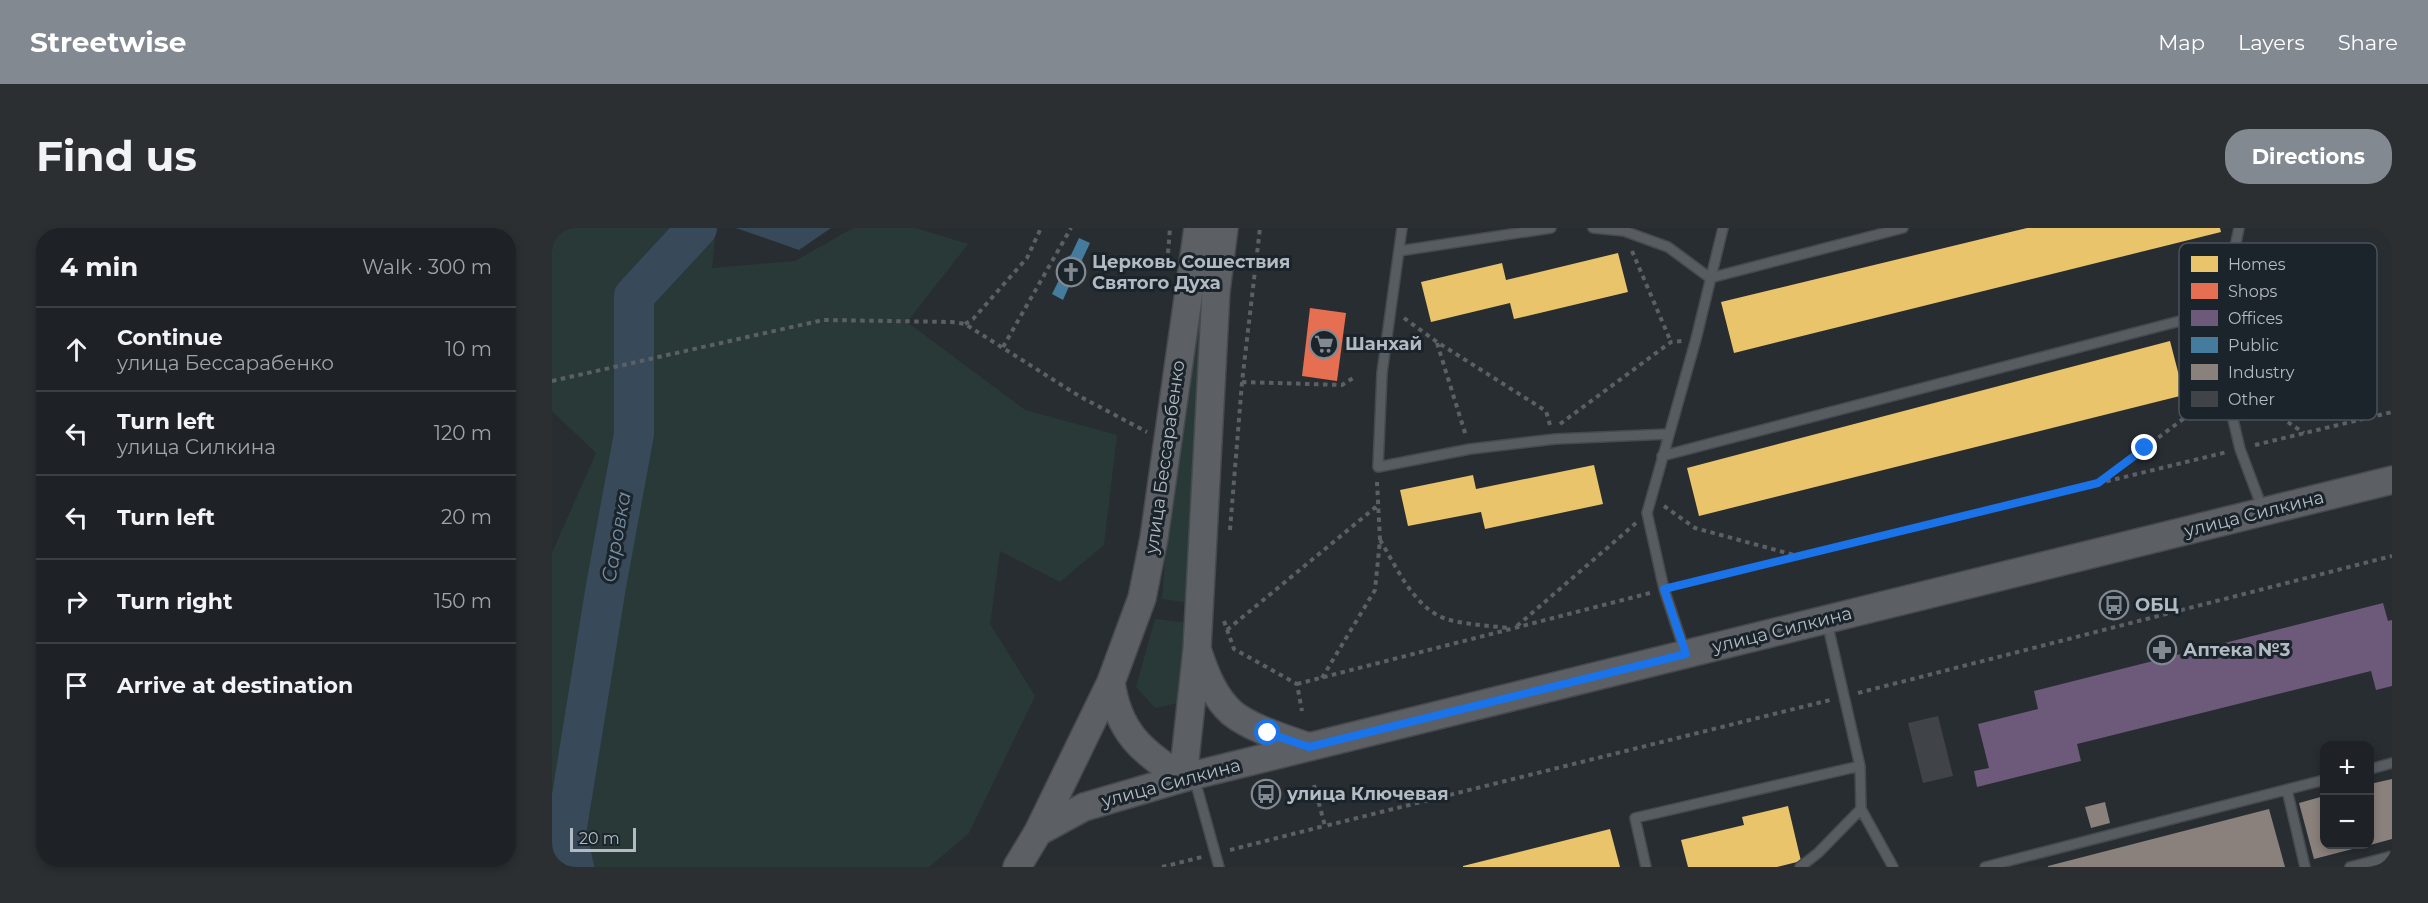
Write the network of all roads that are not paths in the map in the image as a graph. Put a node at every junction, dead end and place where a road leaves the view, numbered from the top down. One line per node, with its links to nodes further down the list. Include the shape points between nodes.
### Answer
1 (1198, 228): 21 (main road, улица Бессарабенко, via 1154,538 1142,598)
2 (1224, 228): 19 (main road, улица Бессарабенко, via 1216,291)
3 (1402, 228): 10 (lane)
4 (1551, 228): 10 (lane)
5 (1593, 228): 11 (lane, via 1624,231 1668,247)
6 (1723, 228): 11 (lane)
7 (1904, 228): 11 (lane)
8 (2240, 228): 9 (lane)
9 (2237, 243)
10 (1399, 251): 14 (lane, via 1382,373 1378,466 1555,439)
11 (1710, 278): 14 (lane)
12 (2179, 321): 15 (lane)
13 (2233, 420): 17 (lane)
14 (1670, 434): 15 (lane)
15 (1662, 456): 20 (lane, via 1647,513 1664,589)
16 (2392, 480): 17 (main road, улица Силкина)
17 (2264, 512): 18 (main road, улица Силкина)
18 (1827, 619): 20 (main road, улица Силкина); 24 (lane)
19 (1197, 650): 22 (main road, улица Бессарабенко, via 1209,681 1232,713 1268,733); 26 (main road, улица Бессарабенко)
20 (1686, 654): 22 (main road, улица Силкина)
21 (1112, 682): 26 (main road, via 1115,705 1140,745 1160,763); 30 (main road, улица Бессарабенко)
22 (1309, 747): 26 (main road, улица Силкина)
23 (2392, 763): 25 (lane)
24 (1860, 766): 29 (lane); 34 (lane, via 1635,818)
25 (2374, 768)
26 (1188, 777): 30 (main road, улица Силкина, via 1084,807); 33 (lane)
27 (2320, 781): 28 (lane)
28 (2287, 790): 37 (lane); 38 (lane)
29 (1861, 809): 35 (lane); 36 (lane)
30 (1038, 832): 32 (main road, улица Бессарабенко)
31 (2392, 856): 39 (lane)
32 (1017, 867)
33 (1218, 867)
34 (1646, 867)
35 (1800, 867)
36 (1893, 867)
37 (1985, 867)
38 (2305, 867)
39 (2350, 867)

